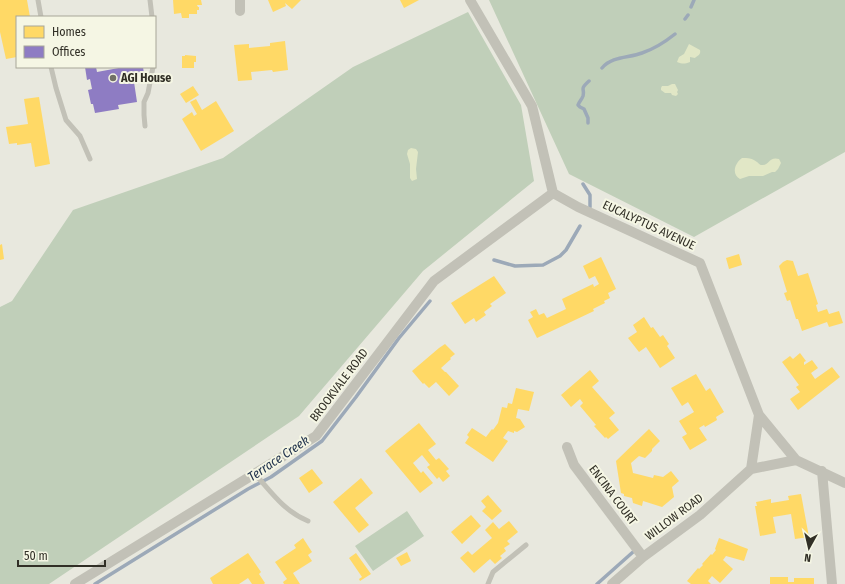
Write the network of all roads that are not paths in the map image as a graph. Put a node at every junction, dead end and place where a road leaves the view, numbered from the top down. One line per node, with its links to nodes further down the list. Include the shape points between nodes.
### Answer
1 (38, 0): 6 (lane)
2 (150, 0): 7 (lane)
3 (240, 0): 5 (street)
4 (470, 0): 12 (street, via 532,106)
5 (240, 11)
6 (41, 16)
7 (152, 16)
8 (51, 68): 11 (lane, via 66,120 80,136)
9 (153, 68): 10 (lane, via 144,102)
10 (145, 126)
11 (90, 159)
12 (553, 193): 13 (street, EUCALYPTUS AVENUE, via 700,263); 18 (street, BROOKVALE ROAD, via 434,281 316,436)
13 (759, 415): 15 (street, EUCALYPTUS AVENUE); 16 (street)
14 (567, 447): 22 (street, ENCINA COURT, via 574,465)
15 (796, 460): 16 (street); 17 (street, EUCALYPTUS AVENUE)
16 (751, 469): 22 (street, WILLOW ROAD, via 700,515)
17 (822, 471): 19 (street, EUCALYPTUS AVENUE); 26 (street)
18 (256, 475): 20 (lane, via 289,511); 23 (street, BROOKVALE ROAD)
19 (845, 483)
20 (308, 521)
21 (526, 545): 24 (lane, via 493,572)
22 (643, 556): 25 (street, WILLOW ROAD)
23 (75, 584)
24 (488, 584)
25 (612, 584)
26 (832, 584)

